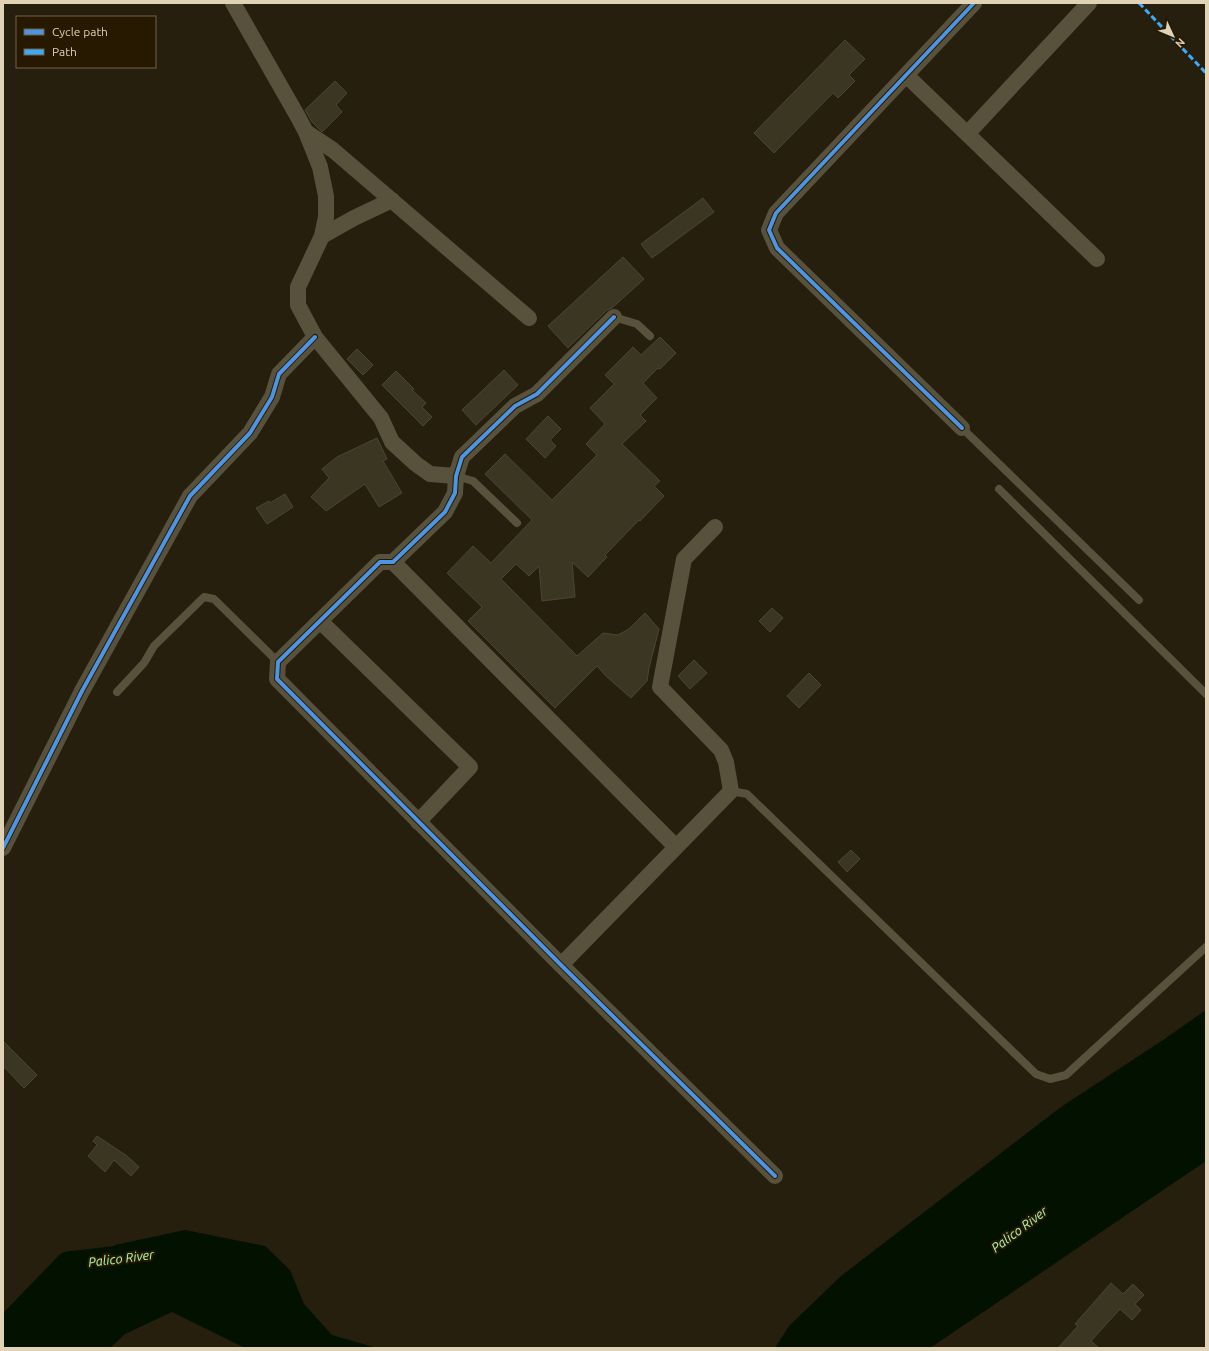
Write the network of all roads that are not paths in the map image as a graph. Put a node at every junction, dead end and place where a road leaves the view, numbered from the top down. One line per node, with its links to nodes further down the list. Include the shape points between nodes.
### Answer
1 (233, 3): 5 (street)
2 (1089, 3): 6 (street)
3 (968, 5): 4 (street)
4 (906, 75): 6 (street); 14 (street, via 776,213 769,230 777,248)
5 (306, 132): 7 (street, via 333,150); 8 (street, via 320,166 326,196 326,217)
6 (967, 134): 9 (street)
7 (392, 200): 8 (street); 10 (street)
8 (322, 236): 13 (street, via 298,287 298,305)
9 (1097, 259)
10 (529, 318)
11 (614, 318): 12 (lane, via 637,324); 15 (street, via 537,394 515,406 462,457)
12 (650, 336)
13 (315, 337): 15 (street, via 381,418 392,442 430,474); 28 (street, via 279,374 272,397 250,433 190,496 82,691)
14 (962, 428): 20 (lane)
15 (456, 476): 17 (lane, via 473,481); 19 (street, via 455,493 445,512)
16 (999, 489): 24 (lane)
17 (517, 522)
18 (715, 527): 25 (street, via 684,559 660,687 721,750 726,762)
19 (393, 562): 21 (street, via 380,562); 27 (street)
20 (1140, 600)
21 (320, 621): 22 (street); 26 (street, via 470,767)
22 (278, 662): 23 (lane, via 214,599 204,597 154,646 144,663); 26 (street, via 277,679)
23 (116, 692)
24 (1206, 694)
25 (731, 791): 27 (street); 29 (lane, via 747,794 1036,1074 1050,1079 1066,1075)
26 (418, 822): 30 (street)
27 (676, 847): 30 (street)
28 (3, 848)
29 (1206, 947)
30 (561, 965): 31 (street)
31 (775, 1176)

